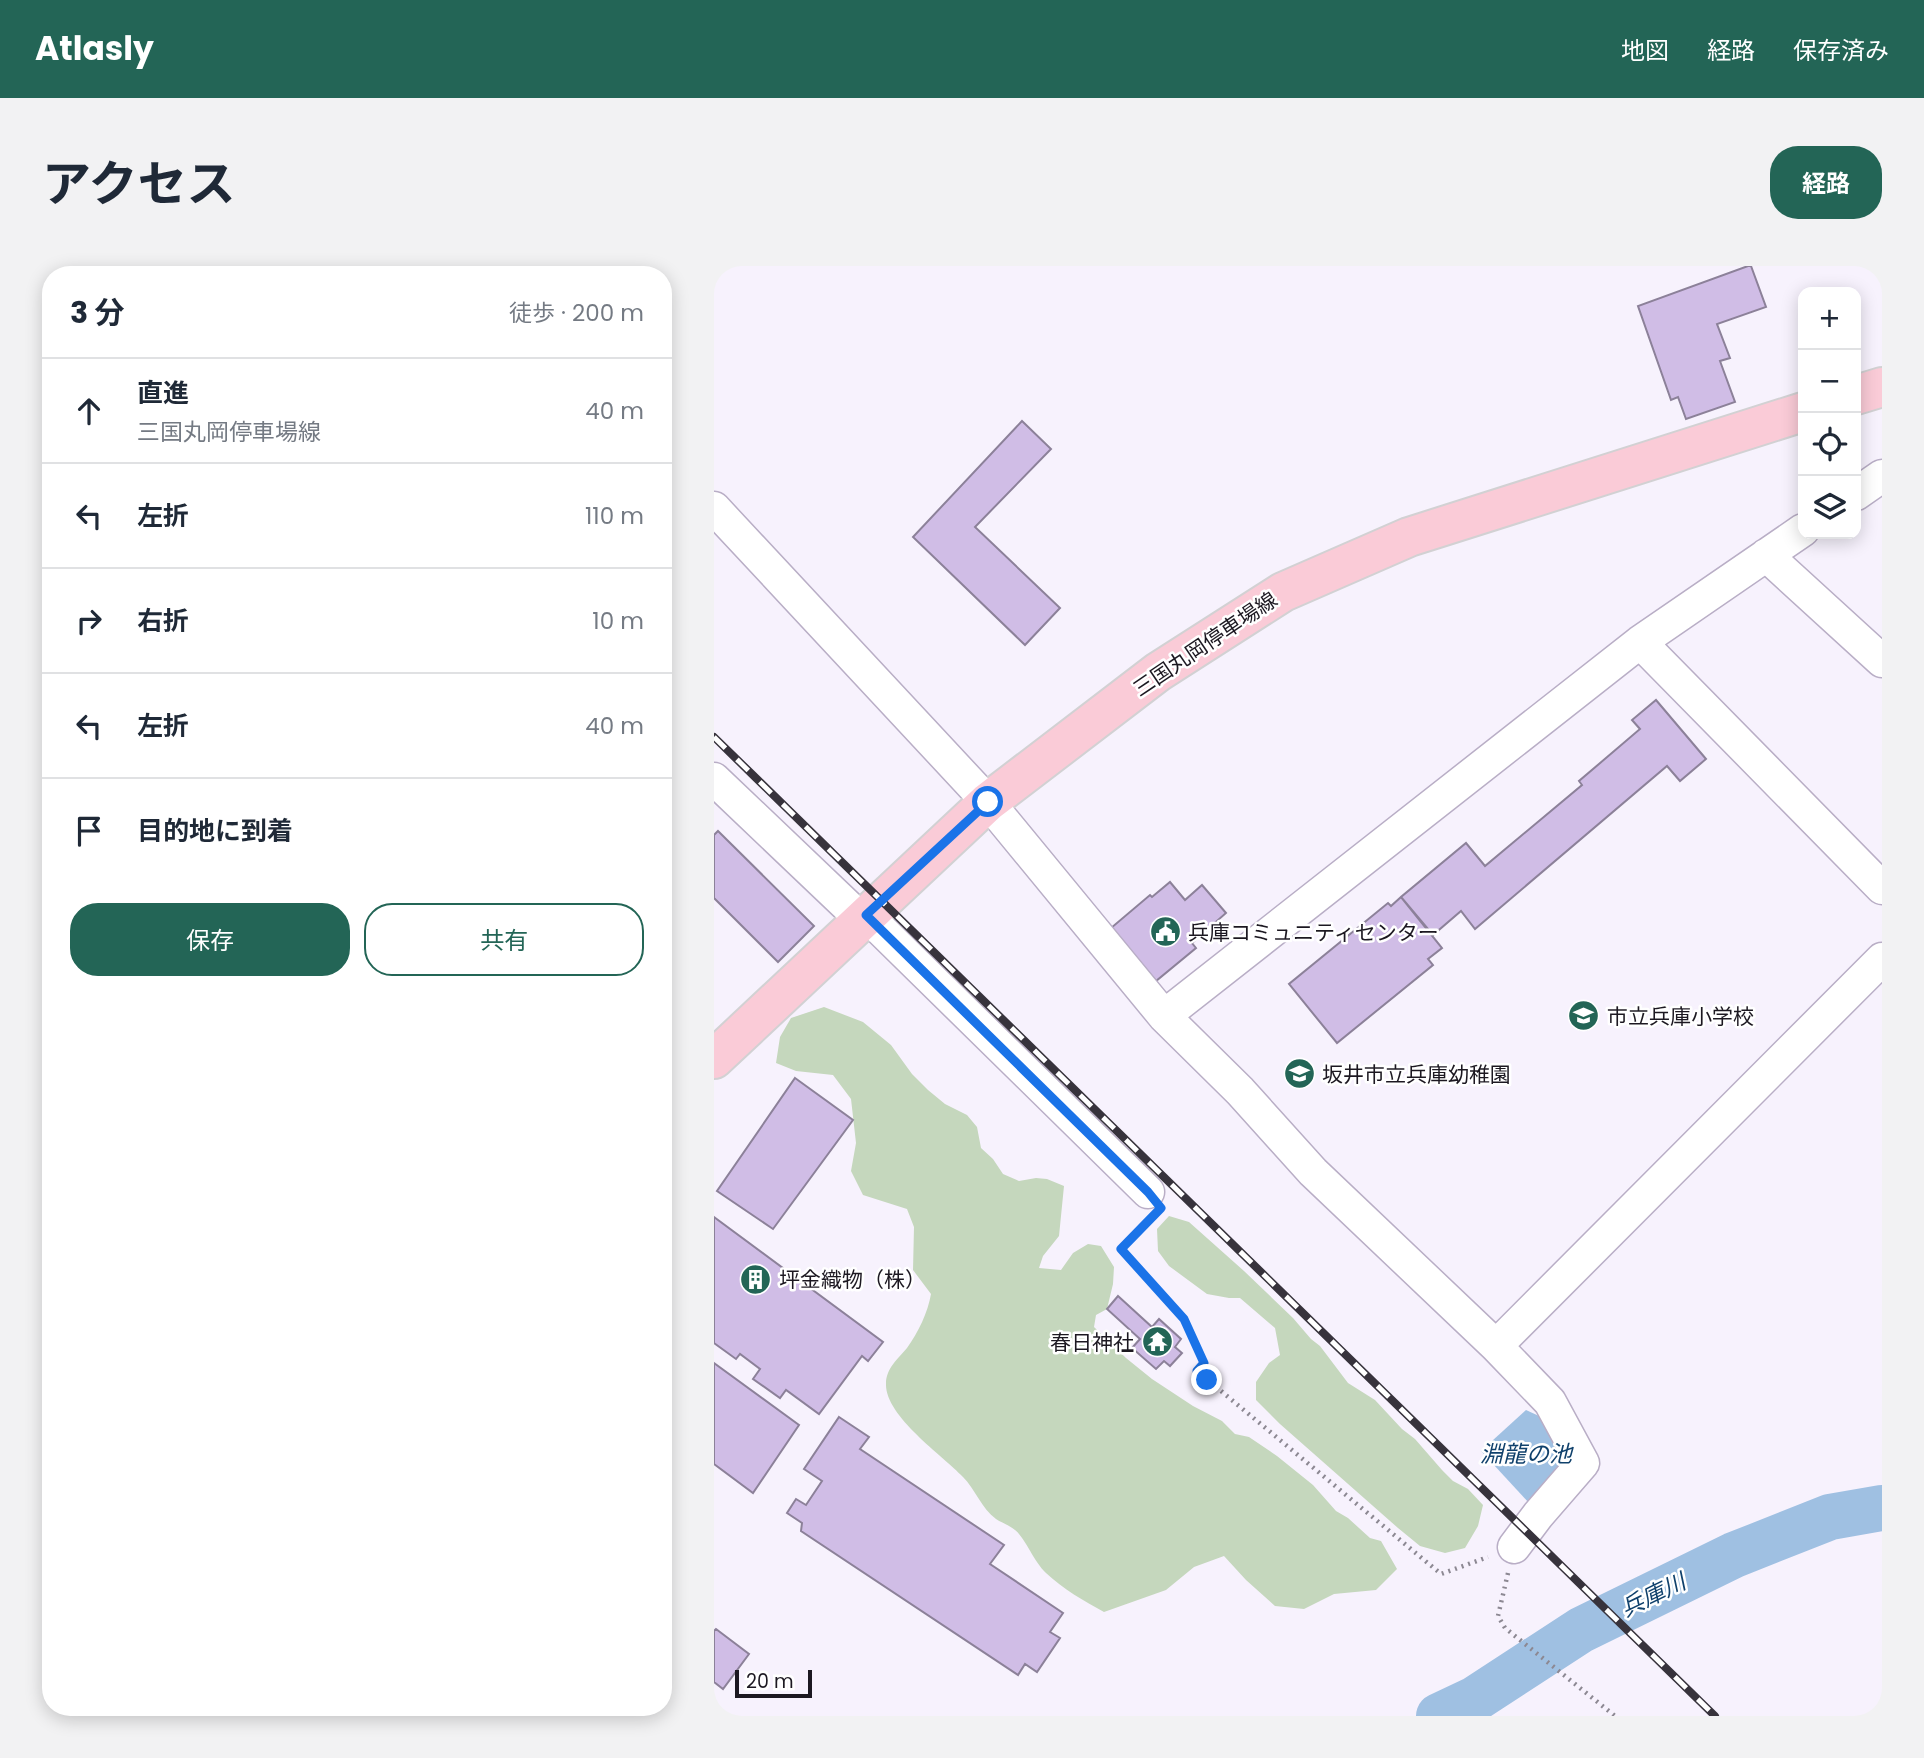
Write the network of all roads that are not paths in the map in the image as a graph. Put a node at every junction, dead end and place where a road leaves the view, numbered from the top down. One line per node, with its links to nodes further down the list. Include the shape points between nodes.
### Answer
1 (1882, 387): 2 (main road)
2 (1861, 393)
3 (1800, 413): 12 (main road, 三国丸岡停車場線, via 1409,537 1283,592 1158,672)
4 (1882, 476): 5 (street)
5 (1861, 491)
6 (714, 508): 12 (street)
7 (1798, 533): 8 (street)
8 (1766, 555): 9 (street); 10 (street)
9 (1640, 642): 13 (street); 16 (street)
10 (1882, 661)
11 (714, 779): 14 (street)
12 (988, 802): 14 (main road, 三国丸岡停車場線); 16 (street)
13 (1882, 888)
14 (864, 917): 17 (main road, 三国丸岡停車場線); 18 (street)
15 (1882, 959): 19 (street)
16 (1164, 1016): 19 (street, via 1313,1172)
17 (714, 1059)
18 (1148, 1192)
19 (1496, 1346): 20 (street, via 1550,1402 1583,1462)
20 (1514, 1547)

